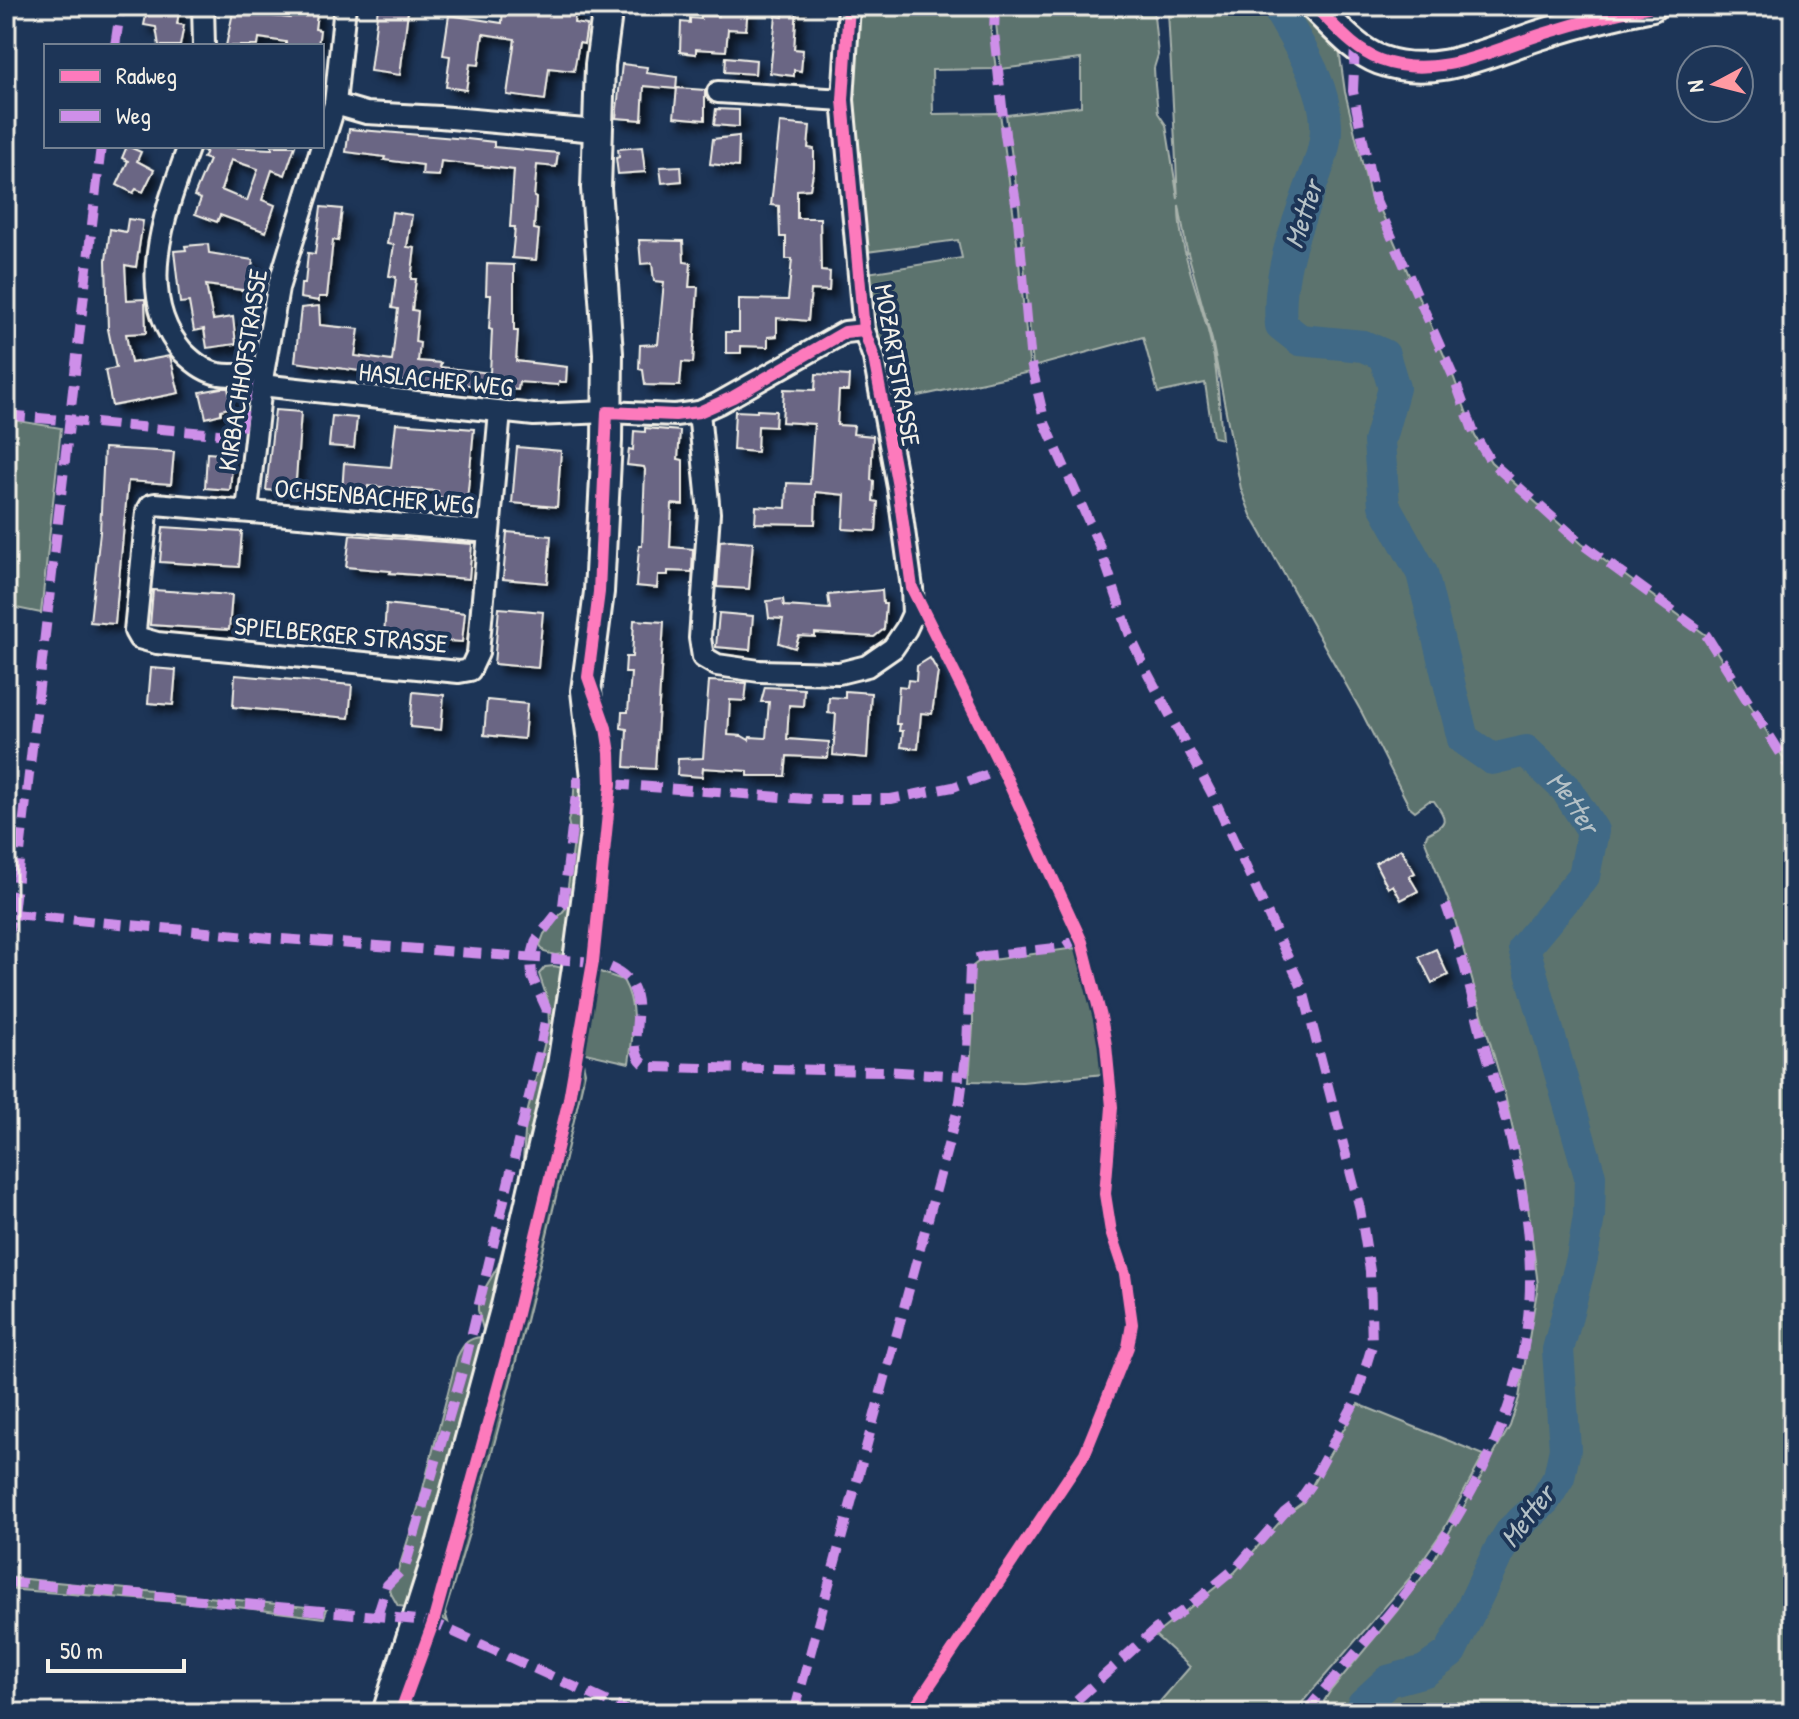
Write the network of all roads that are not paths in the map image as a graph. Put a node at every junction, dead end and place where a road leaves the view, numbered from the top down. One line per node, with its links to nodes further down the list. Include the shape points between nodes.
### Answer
1 (203, 6): 7 (street)
2 (345, 6): 10 (street, KIRBACHHOFSTRASSE)
3 (608, 6): 11 (main road)
4 (849, 6): 9 (street, MOZARTSTRASSE)
5 (1314, 6): 6 (main road, via 1378,59 1435,67 1598,16)
6 (1652, 6)
7 (204, 44)
8 (718, 92): 9 (street)
9 (843, 100): 15 (street, MOZARTSTRASSE)
10 (335, 104): 11 (street, via 366,113); 12 (street, KIRBACHHOFSTRASSE)
11 (596, 131): 18 (main road)
12 (324, 140)
13 (188, 148): 16 (street, HASLACHER WEG, via 163,231 156,294 160,312 176,343 206,370)
14 (321, 148): 16 (street, KIRBACHHOFSTRASSE, via 278,288)
15 (864, 330): 19 (street, via 845,332); 19 (street, MOZARTSTRASSE, via 898,487 913,614 893,648 867,666 839,673 759,671 717,665 703,657 709,513)
16 (262, 379): 17 (street, HASLACHER WEG); 20 (street, KIRBACHHOFSTRASSE)
17 (500, 412): 18 (street, HASLACHER WEG); 21 (street, SPIELBERGER STRASSE)
18 (607, 412): 19 (street, HASLACHER WEG); 23 (main road, via 599,592 586,691 596,777 595,833 562,1065 498,1335 442,1542)
19 (699, 412)
20 (247, 511): 21 (street, OCHSENBACHER WEG); 22 (street, OCHSENBACHER WEG, via 151,505 135,631)
21 (489, 532): 22 (street, SPIELBERGER STRASSE, via 478,653 464,672)
22 (139, 638)
23 (387, 1713)

